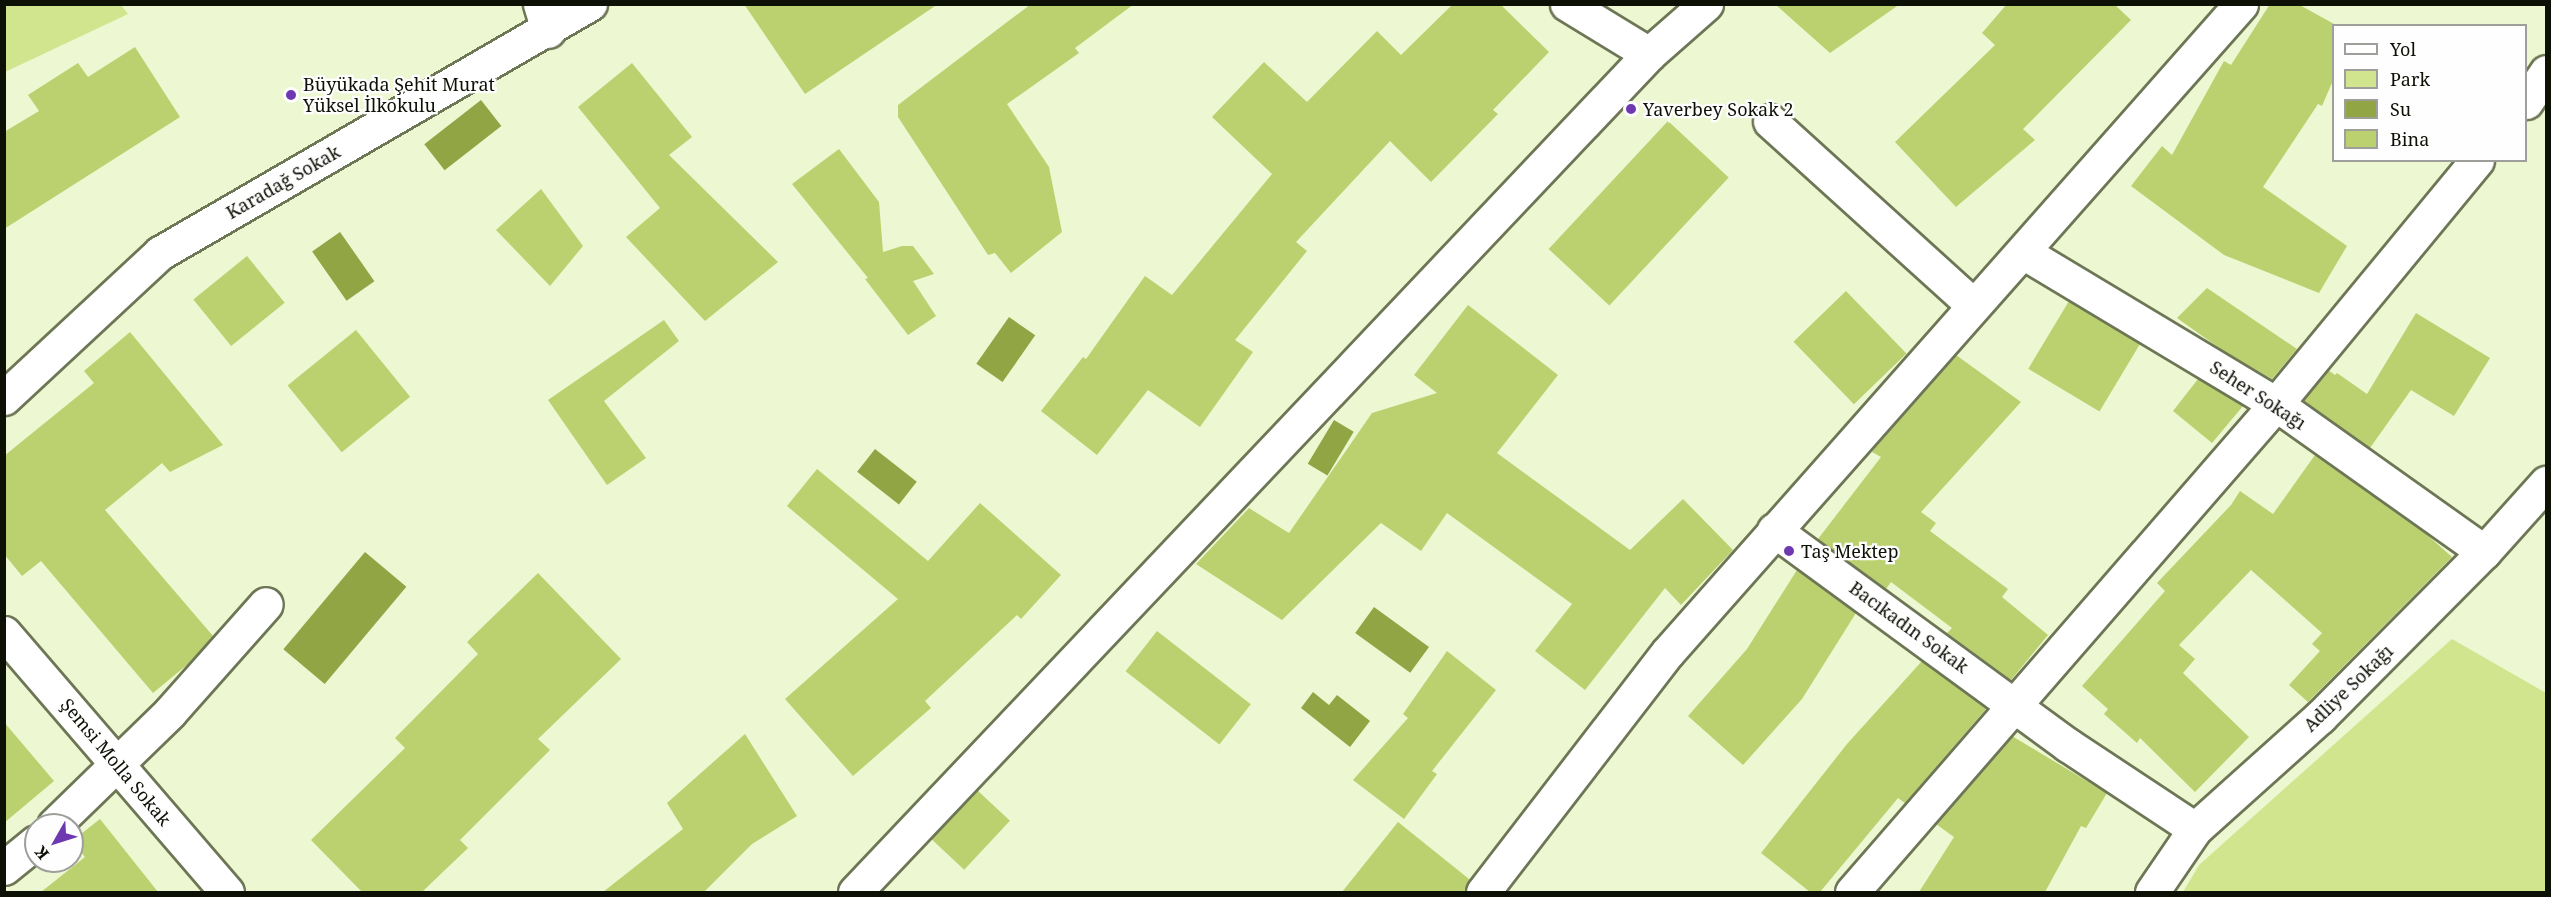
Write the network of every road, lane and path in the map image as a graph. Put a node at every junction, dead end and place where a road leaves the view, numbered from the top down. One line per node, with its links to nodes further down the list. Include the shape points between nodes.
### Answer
1 (590, 4): 5 (street, Karadağ Sokak)
2 (1568, 4): 6 (street)
3 (1707, 4): 6 (street)
4 (2241, 4): 11 (street)
5 (544, 18): 13 (street, Karadağ Sokak, via 160,253)
6 (1649, 54): 27 (street)
7 (2547, 72): 8 (street)
8 (2527, 101)
9 (1770, 121): 12 (street)
10 (2475, 162): 14 (street)
11 (2023, 252): 12 (street); 14 (street, Seher Sokağı)
12 (1973, 306): 16 (street)
13 (4, 398)
14 (2276, 404): 17 (street, Seher Sokağı); 20 (street)
15 (2547, 483): 17 (street, Adliye Sokağı)
16 (1774, 530): 20 (street, Bacıkadın Sokak); 28 (street, via 1668,652)
17 (2484, 552): 23 (street, Adliye Sokağı, via 2320,717)
18 (266, 604): 21 (street, via 171,712)
19 (4, 633): 21 (street, Şemsi Molla Sokak)
20 (2013, 703): 23 (street, Bacıkadın Sokak, via 2068,745); 29 (street)
21 (117, 762): 22 (street); 26 (street, Şemsi Molla Sokak)
22 (66, 813)
23 (2195, 829): 30 (street, Adliye Sokağı)
24 (24, 852): 25 (street)
25 (4, 868)
26 (227, 892)
27 (855, 892)
28 (1483, 892)
29 (1852, 892)
30 (2152, 892)

